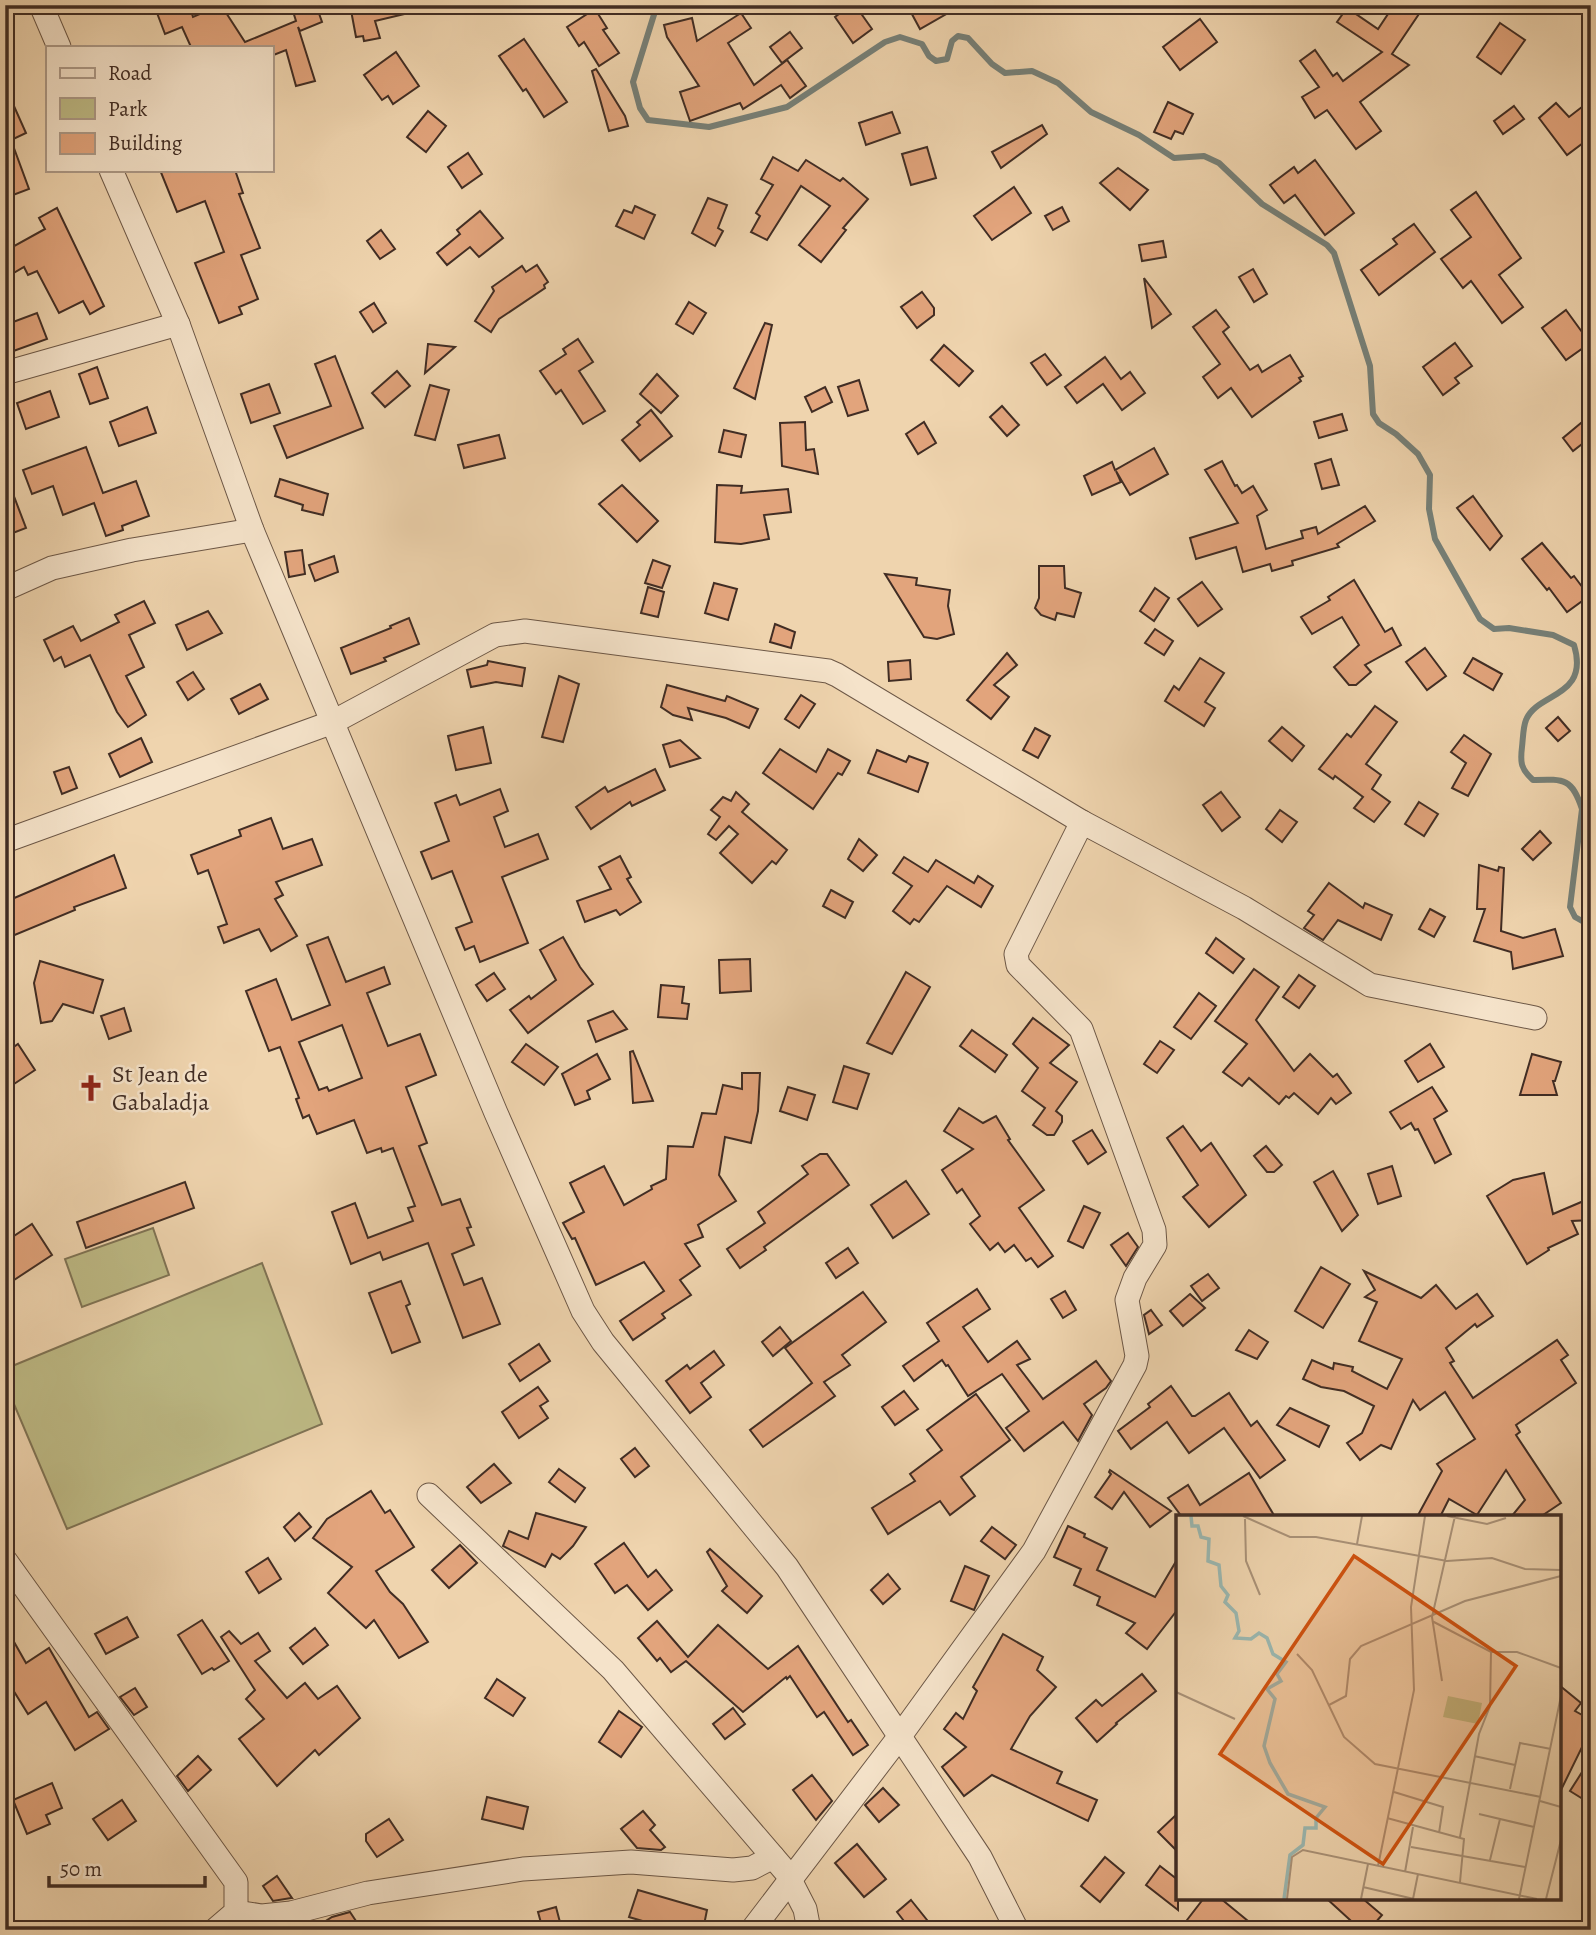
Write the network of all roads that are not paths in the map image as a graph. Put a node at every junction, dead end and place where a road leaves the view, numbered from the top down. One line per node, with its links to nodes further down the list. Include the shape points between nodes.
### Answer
1 (41, 5): 2 (street)
2 (59, 46)
3 (112, 172): 4 (street)
4 (178, 324): 5 (street); 6 (street)
5 (5, 373)
6 (252, 530): 7 (street, via 52,568); 8 (street)
7 (5, 589)
8 (333, 722): 9 (street, via 495,635 509,632 828,671); 10 (street); 14 (street, via 496,1114 590,1325 778,1554)
9 (1082, 822): 11 (street, via 1244,908 1370,985); 14 (street, via 1016,959 1082,1029 1154,1230 1155,1245 1127,1300 1137,1356 1034,1551)
10 (5, 841)
11 (1535, 1018)
12 (429, 1495): 15 (street, via 613,1670)
13 (5, 1560): 17 (street, via 236,1882)
14 (900, 1735): 16 (street); 21 (street, via 980,1857)
15 (773, 1857): 16 (street); 17 (street, via 752,1868 733,1870 631,1863 523,1870 368,1893 291,1913 262,1916)
16 (789, 1878): 19 (street); 20 (street, via 805,1909)
17 (236, 1912): 18 (street)
18 (215, 1930)
19 (752, 1930)
20 (809, 1930)
21 (1017, 1930)

